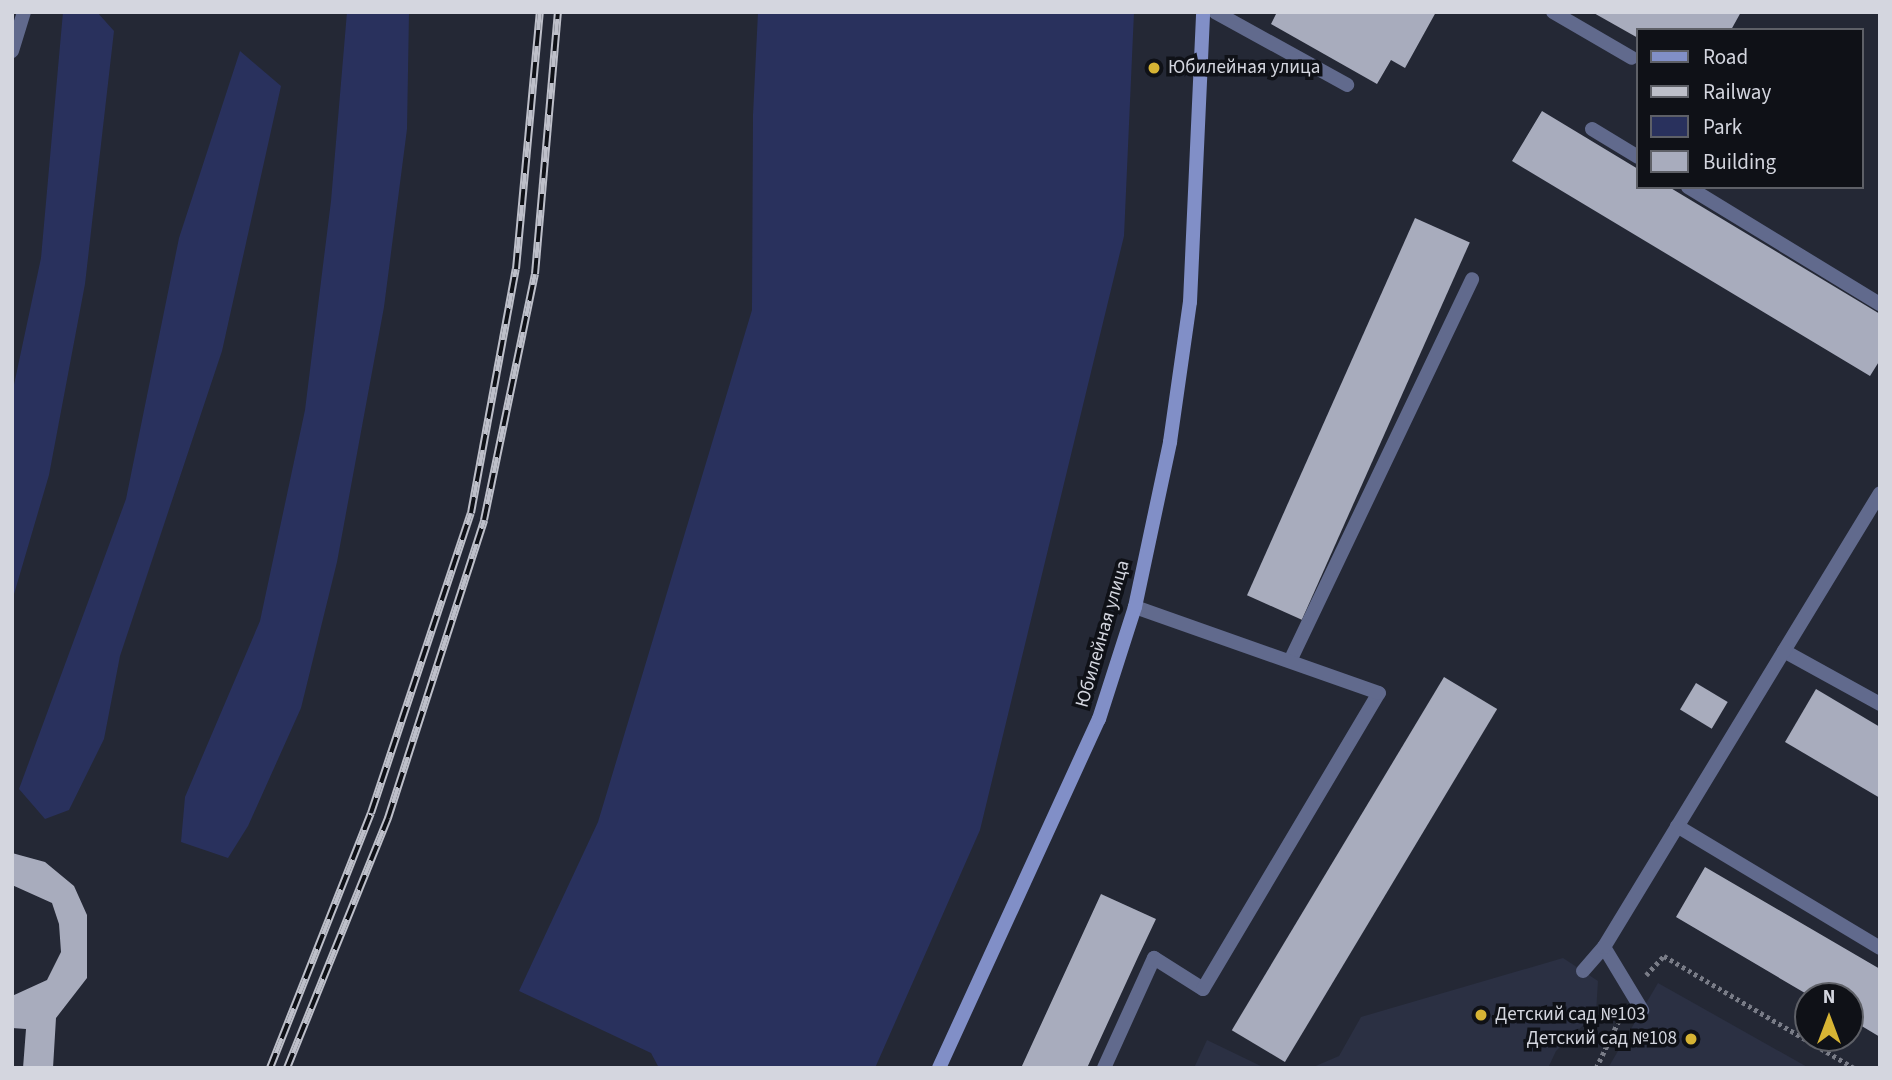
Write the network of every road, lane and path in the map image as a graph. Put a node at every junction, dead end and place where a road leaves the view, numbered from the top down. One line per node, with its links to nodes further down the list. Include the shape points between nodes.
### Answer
1 (24, 12): 5 (lane)
2 (1203, 12): 14 (street, Юбилейная улица, via 1190,302 1170,442)
3 (1215, 12): 7 (lane)
4 (1553, 12): 6 (lane)
5 (12, 51)
6 (1633, 58)
7 (1348, 85)
8 (1592, 129): 9 (lane)
9 (1636, 156)
10 (1691, 189): 12 (lane)
11 (1472, 279): 16 (lane)
12 (1880, 304)
13 (1880, 493): 15 (lane)
14 (1135, 607): 16 (lane); 24 (street, Юбилейная улица, via 1099,719)
15 (1784, 651): 17 (lane); 18 (lane)
16 (1290, 661): 25 (lane, via 1379,693 1203,989 1154,958)
17 (1880, 704)
18 (1677, 826): 19 (lane); 20 (lane)
19 (1604, 947): 21 (lane); 22 (lane)
20 (1880, 948)
21 (1583, 971)
22 (1631, 991): 23 (lane); 26 (path); 27 (path, via 1664,956)
23 (1642, 1010)
24 (939, 1068)
25 (1104, 1068)
26 (1596, 1068)
27 (1854, 1068)

